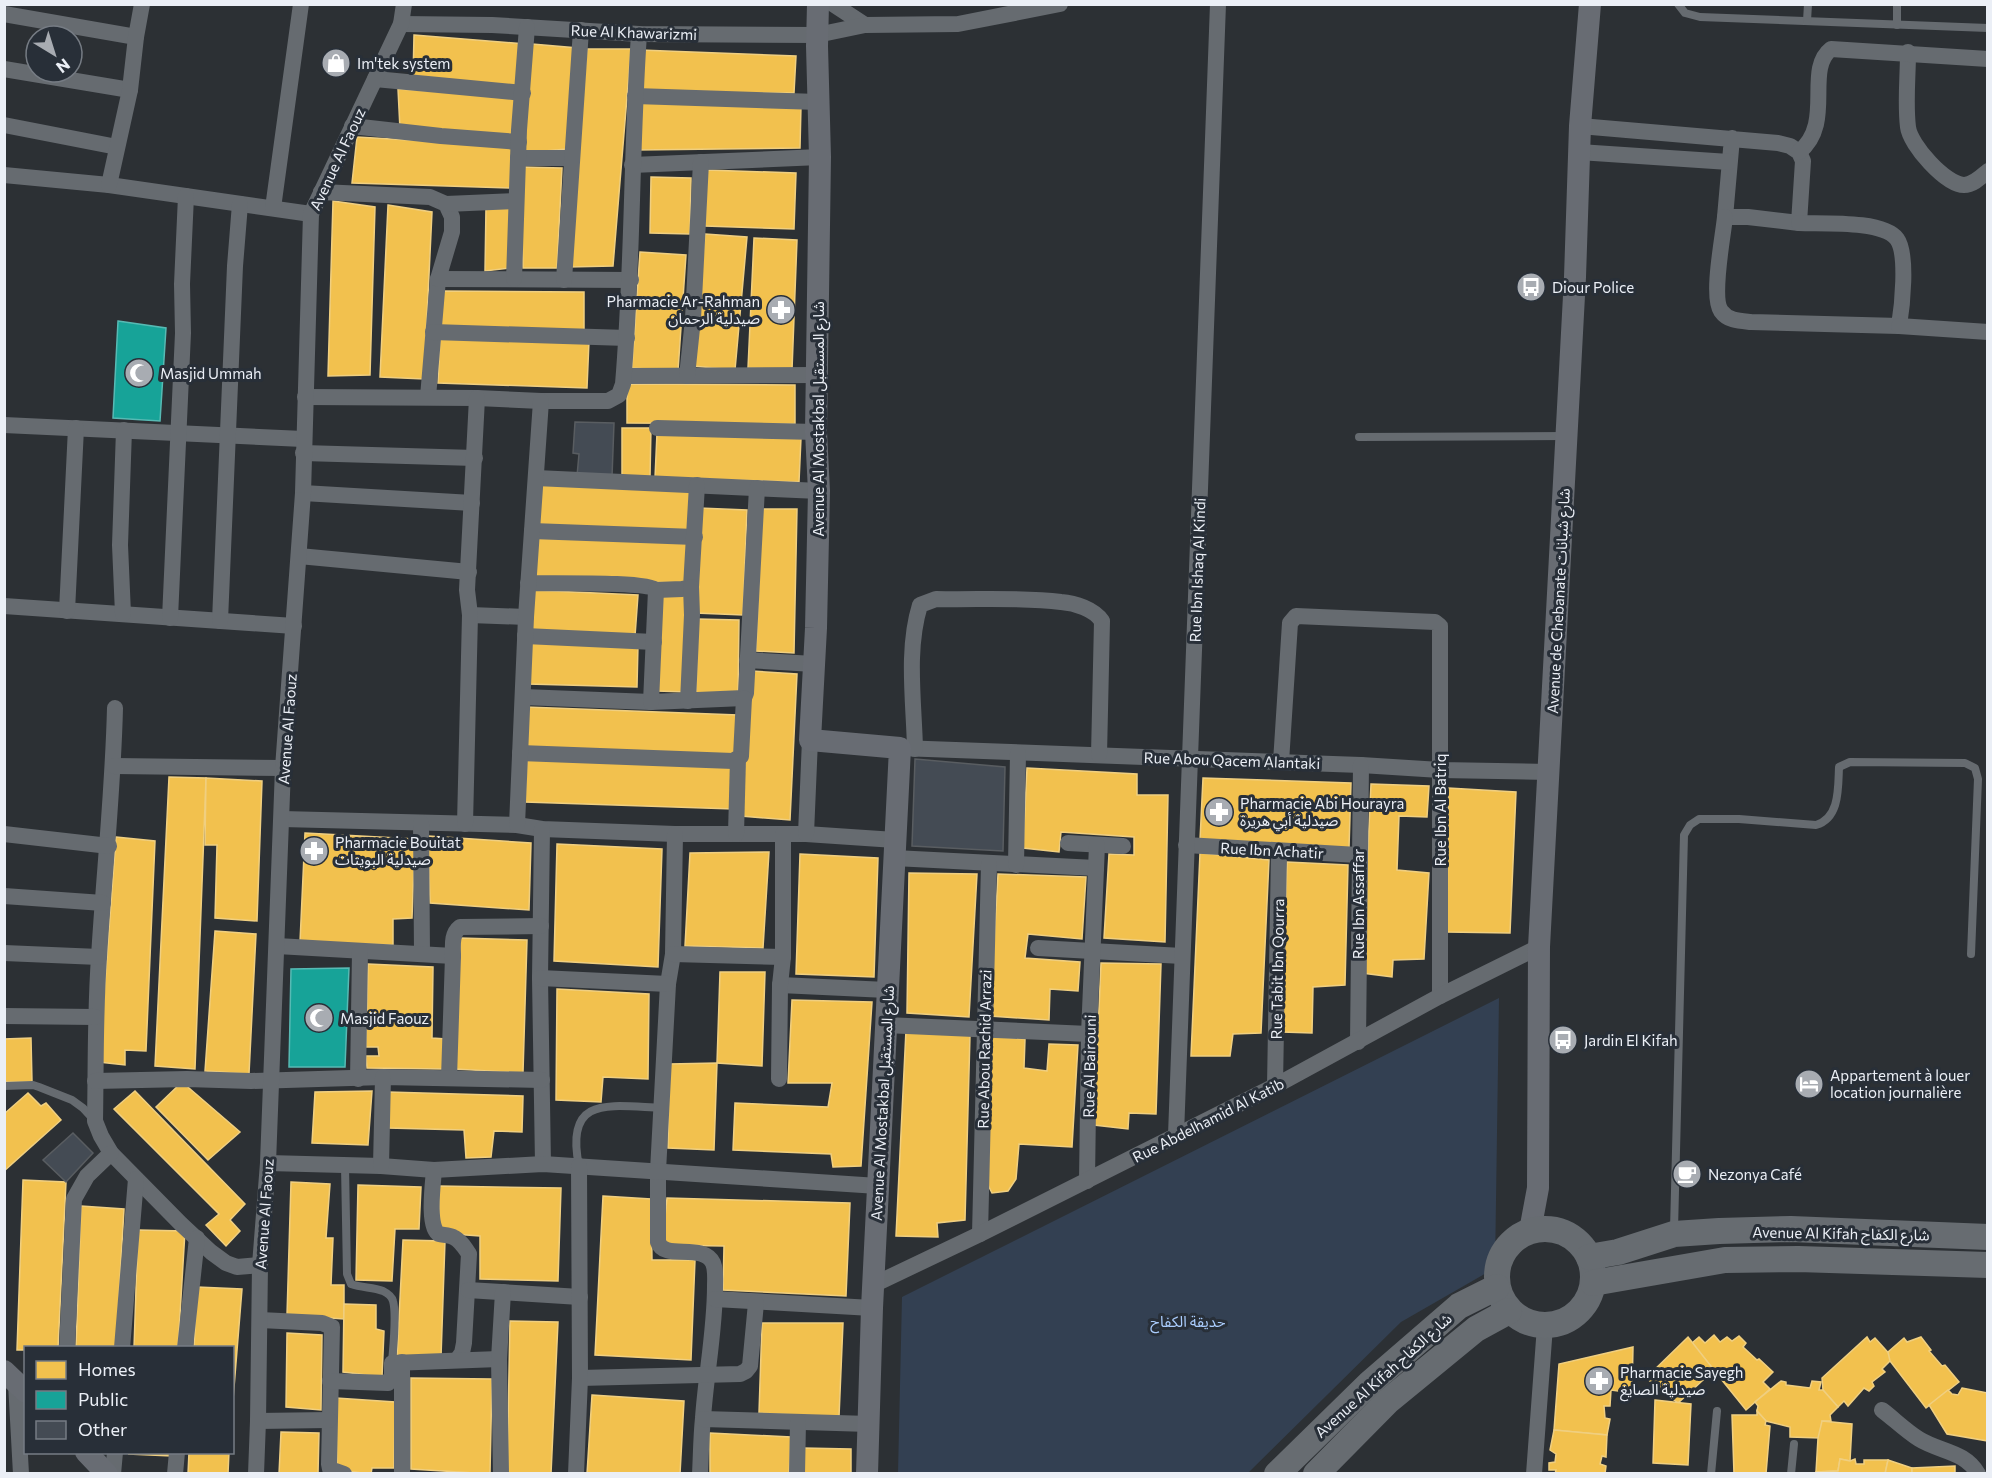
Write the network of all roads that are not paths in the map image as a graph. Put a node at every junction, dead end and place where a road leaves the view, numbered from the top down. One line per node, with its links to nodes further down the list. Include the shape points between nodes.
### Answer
1 (142, 4): 22 (street)
2 (302, 4): 52 (street)
3 (404, 4): 14 (street, Avenue Al Faouz)
4 (818, 4): 21 (street, Avenue Al Mostakbal شارع المستقبل)
5 (833, 4): 15 (street)
6 (1060, 4): 15 (street, Rue Al Khawarizmi, via 958,24)
7 (1218, 4): 118 (street, Rue Ibn Ishaq Al Kindi)
8 (1590, 4): 33 (street, Avenue de Chebanate شارع شبانات)
9 (1678, 4): 13 (lane, via 1692,16)
10 (1808, 4): 13 (lane)
11 (1897, 4): 16 (lane)
12 (4, 14): 22 (street)
13 (1807, 21): 16 (lane)
14 (401, 24): 17 (street, Rue Al Khawarizmi); 26 (street, Avenue Al Faouz)
15 (865, 25): 21 (street, Rue Al Khawarizmi)
16 (1897, 25): 18 (lane)
17 (527, 27): 19 (street, Rue Al Khawarizmi); 28 (street)
18 (1988, 28)
19 (581, 30): 20 (street, Rue Al Khawarizmi); 40 (street)
20 (639, 34): 21 (street, Rue Al Khawarizmi); 29 (street)
21 (817, 35): 30 (street, Avenue Al Mostakbal شارع المستقبل)
22 (136, 37): 27 (street)
23 (1908, 52): 24 (street); 38 (street, via 1841,48 1825,53 1815,133); 44 (street, via 1908,130 1915,143 1952,183 1970,184)
24 (1988, 58)
25 (4, 69): 27 (street)
26 (375, 79): 28 (street); 32 (street, Avenue Al Faouz)
27 (130, 90): 35 (street)
28 (523, 93): 36 (street)
29 (635, 96): 30 (street); 43 (street)
30 (819, 102): 39 (street, Avenue Al Mostakbal شارع المستقبل)
31 (4, 125): 35 (street)
32 (352, 126): 36 (street); 47 (street, Avenue Al Faouz)
33 (1580, 126): 34 (street); 37 (street, Avenue de Chebanate شارع شبانات)
34 (1732, 138): 38 (street, via 1778,143); 42 (street)
35 (117, 147): 46 (street)
36 (518, 150): 40 (street); 49 (street)
37 (1579, 152): 42 (street); 78 (street, Avenue de Chebanate شارع شبانات)
38 (1799, 152): 55 (street, via 1803,161)
39 (820, 157): 41 (street); 64 (street, Avenue Al Mostakbal شارع المستقبل)
40 (572, 158): 58 (street)
41 (702, 162): 43 (street); 66 (street)
42 (1729, 162): 54 (street)
43 (632, 165): 59 (street)
44 (1988, 171)
45 (4, 175): 46 (street)
46 (109, 185): 48 (street)
47 (321, 192): 51 (street, via 430,197); 53 (street, Avenue Al Faouz)
48 (186, 196): 50 (street); 76 (street)
49 (516, 201): 51 (street); 57 (street)
50 (240, 204): 52 (street); 77 (street)
51 (446, 204): 56 (street, via 452,217 452,232)
52 (273, 208): 53 (street)
53 (311, 214): 67 (street, Avenue Al Faouz)
54 (1725, 217): 55 (street); 60 (street, via 1716,296 1726,316 1751,322)
55 (1799, 223): 60 (street, via 1871,227 1898,240 1902,250 1903,299)
56 (438, 279): 57 (street); 61 (street)
57 (514, 279): 58 (street)
58 (564, 280): 59 (street)
59 (631, 280): 63 (street)
60 (1899, 326): 62 (street)
61 (433, 332): 63 (street); 68 (street)
62 (1988, 332)
63 (627, 338): 65 (street)
64 (816, 375): 66 (street); 75 (street, Avenue Al Mostakbal شارع المستقبل)
65 (624, 376): 66 (street); 70 (street, via 622,390 614,399)
66 (687, 376)
67 (305, 397): 68 (street); 80 (street, Avenue Al Faouz)
68 (428, 397): 69 (street)
69 (477, 398): 70 (street); 81 (street)
70 (541, 401): 82 (street)
71 (4, 425): 72 (street)
72 (76, 428): 74 (street); 96 (street)
73 (657, 428): 75 (street)
74 (124, 430): 76 (street); 97 (street, via 120,545)
75 (816, 432): 85 (street, Avenue Al Mostakbal شارع المستقبل)
76 (178, 433): 77 (street); 100 (street)
77 (228, 435): 80 (street); 101 (street)
78 (1566, 436): 79 (lane); 124 (street, Avenue de Chebanate شارع شبانات)
79 (1359, 437)
80 (303, 446): 81 (street); 86 (street, Avenue Al Faouz)
81 (475, 458): 87 (street)
82 (536, 478): 83 (street); 88 (street)
83 (697, 485): 84 (street); 89 (street)
84 (757, 488): 85 (street); 105 (street)
85 (819, 490): 106 (street, Avenue Al Mostakbal شارع المستقبل)
86 (303, 494): 87 (street); 90 (street, Avenue Al Faouz)
87 (472, 503): 91 (street)
88 (532, 531): 89 (street); 92 (street)
89 (694, 537): 93 (street)
90 (299, 556): 91 (street); 102 (street, Avenue Al Faouz)
91 (469, 572): 98 (street)
92 (528, 584): 94 (street, via 652,586); 99 (street)
93 (691, 587): 94 (street); 109 (street)
94 (656, 590): 104 (street)
95 (4, 606): 96 (street)
96 (67, 610): 97 (street)
97 (123, 614): 100 (street)
98 (470, 615): 99 (street); 127 (street)
99 (526, 617): 103 (street)
100 (170, 618): 101 (street)
101 (220, 621): 102 (street)
102 (294, 626): 122 (street, Avenue Al Faouz)
103 (525, 636): 104 (street); 107 (street)
104 (654, 642): 110 (street)
105 (747, 660): 106 (street); 108 (street)
106 (814, 664): 112 (street, Avenue Al Mostakbal شارع المستقبل)
107 (523, 697): 110 (street); 114 (street)
108 (744, 698): 109 (street); 117 (street)
109 (688, 701): 110 (street)
110 (651, 702)
111 (115, 708): 121 (street)
112 (810, 740): 113 (street, Rue Abou Qacem Alantaki); 134 (street, Avenue Al Mostakbal شارع المستقبل)
113 (907, 748): 115 (street, Rue Abou Qacem Alantaki); 116 (street, via 915,623 920,605 936,599 1063,602 1086,609 1102,621); 140 (street, Avenue Al Mostakbal شارع المستقبل)
114 (520, 753): 117 (street); 128 (street)
115 (1018, 753): 116 (street, Rue Abou Qacem Alantaki); 144 (street)
116 (1099, 755): 118 (street, Rue Abou Qacem Alantaki)
117 (738, 759): 132 (street)
118 (1189, 759): 119 (street, Rue Abou Qacem Alantaki); 137 (street, Rue Ibn Ishaq Al Kindi)
119 (1281, 762): 120 (street, Rue Abou Qacem Alantaki); 123 (street, Rue Ibn Al Batriq, via 1292,619 1296,616 1424,621 1440,626)
120 (1361, 765): 123 (street, Rue Abou Qacem Alantaki); 142 (street, Rue Ibn Assaffar)
121 (114, 766): 122 (street); 138 (street)
122 (283, 768): 125 (street, Avenue Al Faouz)
123 (1440, 770): 124 (street, Rue Abou Qacem Alantaki); 166 (street, Rue Ibn Al Batriq)
124 (1549, 772): 150 (street, Avenue de Chebanate شارع شبانات)
125 (282, 819): 126 (street); 149 (street, Avenue Al Faouz)
126 (421, 823): 127 (street); 155 (street)
127 (465, 824): 128 (street)
128 (517, 825): 129 (street)
129 (542, 829): 131 (street); 148 (street)
130 (4, 834): 138 (street)
131 (675, 834): 132 (street); 156 (street)
132 (736, 834): 133 (street)
133 (783, 834): 134 (street); 161 (street)
134 (806, 834): 140 (street)
135 (1068, 843): 136 (street)
136 (1097, 845): 139 (street); 145 (street, Rue Al Bairouni)
137 (1186, 845): 141 (street, Rue Ibn Achatir); 159 (street, Rue Ibn Ishaq Al Kindi)
138 (109, 846): 147 (street)
139 (1123, 846)
140 (894, 849): 143 (street); 165 (street, Avenue Al Mostakbal شارع المستقبل)
141 (1279, 851): 142 (street, Rue Ibn Achatir); 181 (street, Rue Tabit Ibn Qourra)
142 (1359, 855): 172 (street, Rue Ibn Assaffar)
143 (989, 864): 144 (street); 170 (street, Rue Abou Rachid Arrazi)
144 (1016, 865): 145 (street)
145 (1096, 868): 153 (street, Rue Al Bairouni)
146 (4, 897): 147 (street)
147 (103, 903): 160 (street)
148 (541, 926): 158 (street, via 460,927 454,936); 162 (street)
149 (277, 946): 152 (street); 176 (street, Avenue Al Faouz)
150 (1539, 947): 166 (street, Rue Abdelhamid Al Katib); 196 (street, Avenue de Chebanate شارع شبانات)
151 (1038, 948): 153 (street)
152 (360, 951): 155 (street); 175 (street)
153 (1092, 951): 159 (street); 171 (street, Rue Al Bairouni)
154 (4, 953): 160 (street)
155 (422, 954): 158 (street)
156 (673, 954): 161 (street); 163 (street)
157 (1971, 954): 198 (lane, via 1978,779 1975,768 1965,763 1850,762 1839,767 1833,813 1816,825 1739,819 1699,819 1690,825 1684,835)
158 (453, 956): 174 (street)
159 (1182, 956): 184 (street, Rue Ibn Ishaq Al Kindi)
160 (99, 957): 168 (street)
161 (783, 957): 164 (street)
162 (540, 978): 163 (street); 177 (street)
163 (668, 984): 182 (street)
164 (780, 985): 165 (street); 178 (street)
165 (887, 990): 169 (street, Avenue Al Mostakbal شارع المستقبل)
166 (1440, 996): 172 (street, Rue Abdelhamid Al Katib)
167 (4, 1016): 168 (street)
168 (95, 1017): 179 (street)
169 (885, 1025): 170 (street); 195 (street, Avenue Al Mostakbal شارع المستقبل)
170 (985, 1030): 171 (street); 197 (street, Rue Abou Rachid Arrazi)
171 (1089, 1034): 194 (street, Rue Al Bairouni)
172 (1358, 1042): 181 (street, Rue Abdelhamid Al Katib)
173 (383, 1077): 174 (street); 175 (street); 189 (street)
174 (449, 1078): 177 (street)
175 (358, 1079): 176 (street)
176 (271, 1080): 179 (street); 186 (street, Avenue Al Faouz)
177 (542, 1080): 187 (street)
178 (779, 1080)
179 (95, 1081): 183 (street)
180 (4, 1086): 183 (lane, via 33,1085 72,1100)
181 (1275, 1086): 184 (street, Rue Abdelhamid Al Katib)
182 (662, 1108): 190 (lane, via 606,1106 589,1111 576,1129); 192 (street)
183 (95, 1121): 185 (street)
184 (1176, 1135): 194 (street, Rue Abdelhamid Al Katib)
185 (111, 1153): 193 (street); 216 (street, via 87,1176 74,1199)
186 (268, 1163): 188 (street); 202 (street, Avenue Al Faouz)
187 (543, 1164): 190 (street); 191 (street)
188 (345, 1166): 189 (street); 221 (lane, via 347,1274 351,1284 382,1290 393,1300)
189 (381, 1166): 191 (street)
190 (579, 1166): 192 (street); 209 (street)
191 (434, 1170): 207 (street, via 434,1230 453,1237 469,1254)
192 (658, 1171): 195 (street); 210 (street, via 659,1246 664,1250 695,1252 712,1262)
193 (136, 1179): 200 (street); 217 (street)
194 (1087, 1181): 197 (street, Rue Abdelhamid Al Katib)
195 (878, 1186): 205 (street, Avenue Al Mostakbal شارع المستقبل)
196 (1539, 1230): 201 (main road, via 1568,1235); 206 (main road, via 1510,1243 1496,1271)
197 (980, 1234): 205 (street, Rue Abdelhamid Al Katib)
198 (1674, 1234): 199 (main road, Avenue Al Kifah شارع الكفاح, via 1791,1229); 201 (main road, Avenue Al Kifah شارع الكفاح)
199 (1988, 1237)
200 (197, 1238): 202 (street, via 226,1263 237,1267); 218 (street)
201 (1589, 1257): 204 (main road)
202 (260, 1265): 214 (street, Avenue Al Faouz)
203 (1988, 1265): 204 (main road, Avenue Al Kifah شارع الكفاح, via 1725,1260)
204 (1593, 1283): 215 (main road, via 1577,1313 1559,1324)
205 (873, 1285): 212 (street, Avenue Al Mostakbal شارع المستقبل)
206 (1497, 1287): 213 (main road); 249 (main road, Avenue Al Kifah شارع الكفاح, via 1459,1306 1370,1383)
207 (468, 1290): 208 (street); 220 (street, via 464,1343)
208 (503, 1292): 209 (street); 219 (street)
209 (580, 1297): 223 (street)
210 (715, 1299): 211 (street); 222 (street)
211 (756, 1303): 212 (street); 222 (street, via 751,1359 746,1371)
212 (872, 1308): 232 (street, Avenue Al Mostakbal شارع المستقبل)
213 (1509, 1311): 215 (main road, via 1520,1319); 250 (main road, Avenue Al Kifah شارع الكفاح, via 1476,1329 1387,1402)
214 (260, 1320): 224 (street, via 322,1323 332,1327); 230 (street, Avenue Al Faouz)
215 (1545, 1326): 251 (street)
216 (67, 1346)
217 (122, 1346)
218 (185, 1346)
219 (499, 1359): 220 (street); 244 (street)
220 (457, 1360): 221 (street)
221 (397, 1363): 224 (street, via 388,1383); 243 (street)
222 (707, 1375): 223 (street); 228 (street)
223 (580, 1378): 245 (street)
224 (330, 1381): 229 (street)
225 (15, 1382): 237 (street)
226 (1882, 1410): 254 (street, via 1919,1439 1962,1456)
227 (1717, 1411): 252 (lane)
228 (703, 1419): 231 (street); 246 (street)
229 (329, 1420): 230 (street); 242 (street, via 330,1469)
230 (258, 1421): 241 (street, Avenue Al Faouz)
231 (798, 1422): 232 (street); 247 (street)
232 (869, 1424): 248 (street, Avenue Al Mostakbal شارع المستقبل)
233 (1794, 1444): 253 (lane)
234 (88, 1454): 238 (street)
235 (115, 1454): 239 (street)
236 (177, 1454): 240 (street)
237 (21, 1473)
238 (107, 1473)
239 (113, 1473)
240 (175, 1473)
241 (256, 1473)
242 (344, 1473)
243 (402, 1473)
244 (501, 1473)
245 (576, 1473)
246 (700, 1473)
247 (796, 1473)
248 (867, 1473)
249 (1276, 1473)
250 (1316, 1473)
251 (1534, 1473)
252 (1711, 1473)
253 (1791, 1473)
254 (1978, 1473)

